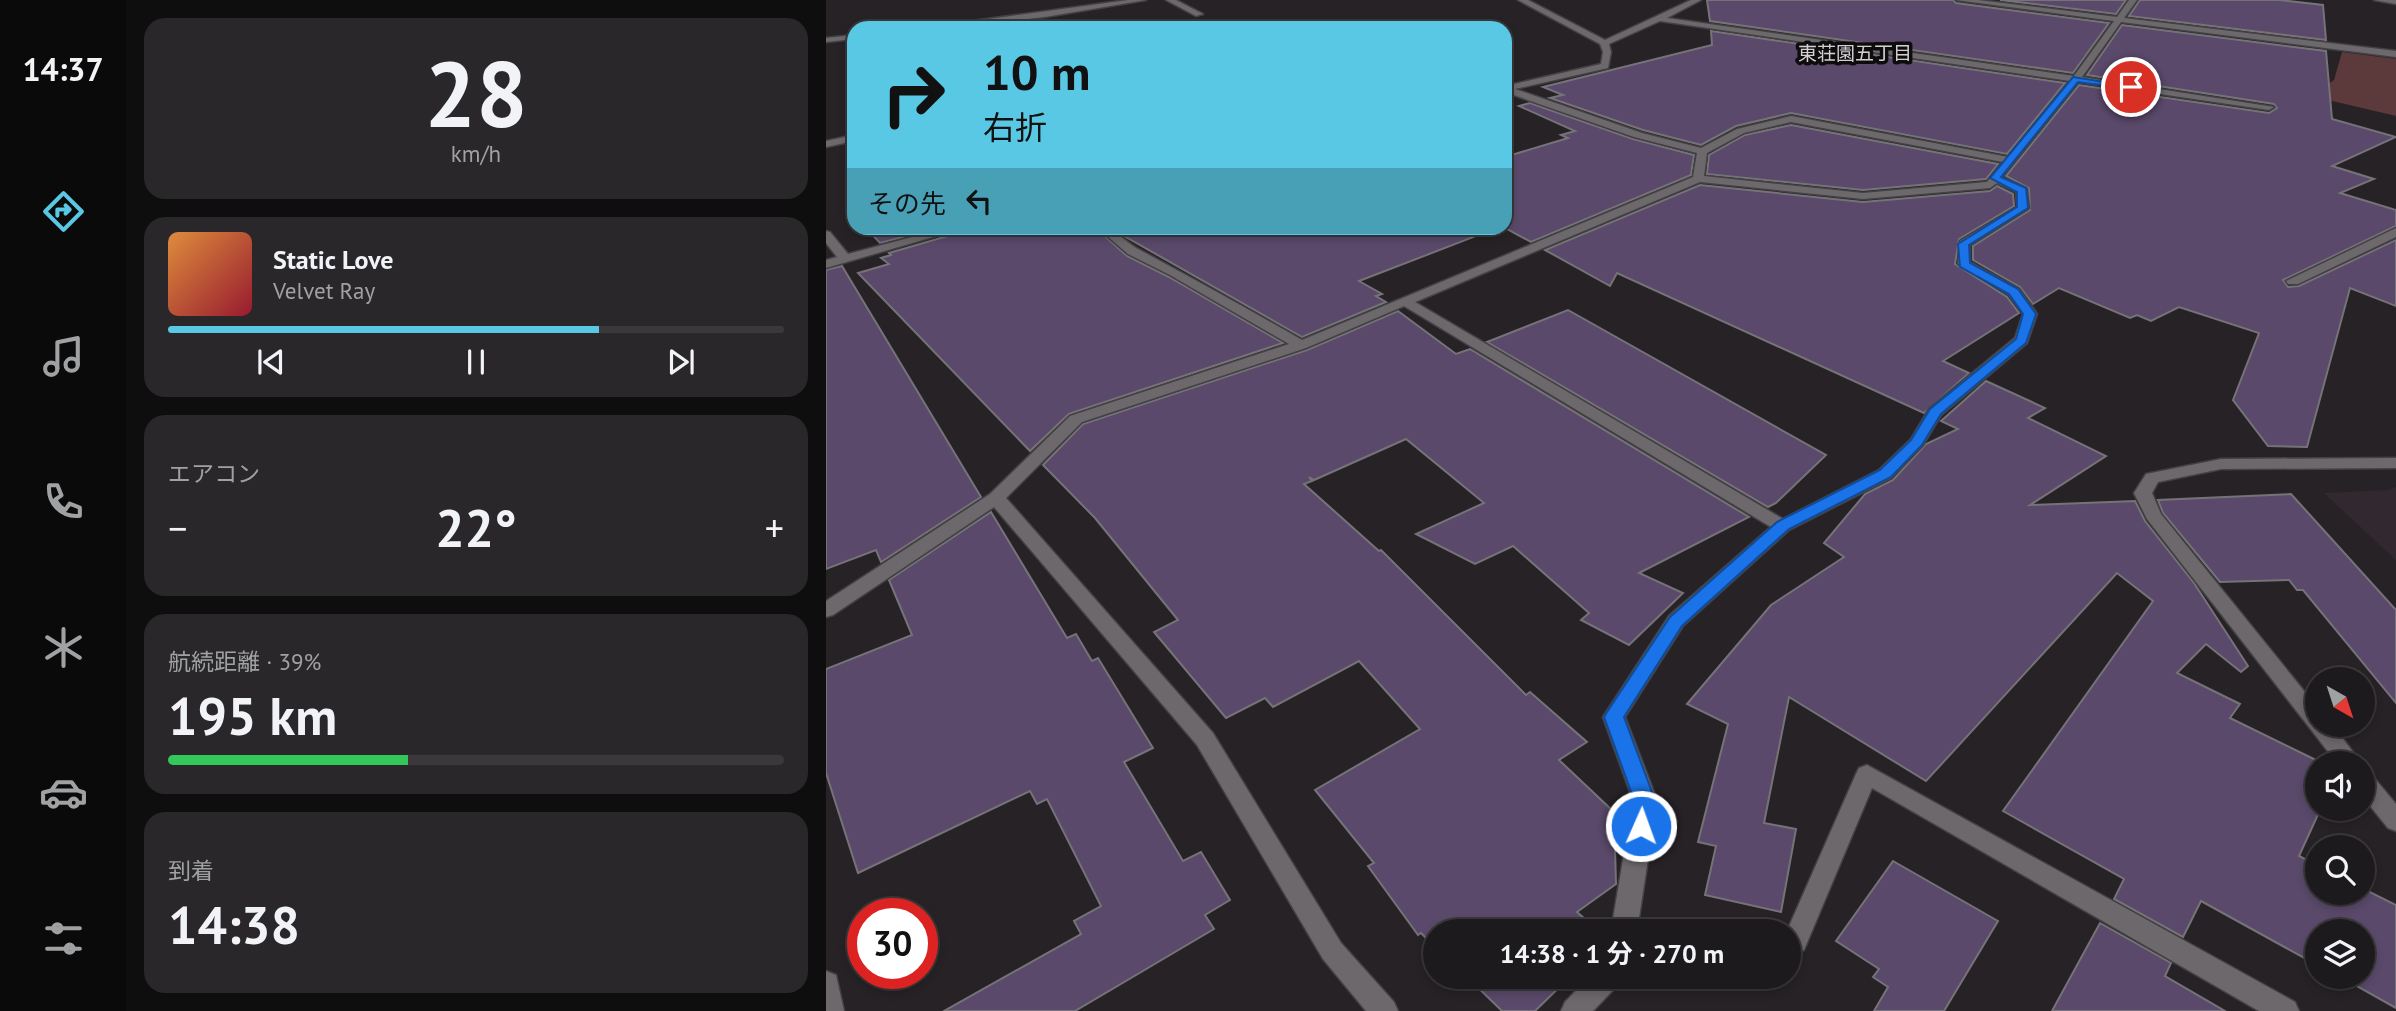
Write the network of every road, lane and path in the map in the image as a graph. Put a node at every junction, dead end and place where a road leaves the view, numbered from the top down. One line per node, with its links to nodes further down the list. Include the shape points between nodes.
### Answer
1 (1142, 0): 12 (street)
2 (1170, 0): 9 (street)
3 (1522, 0): 15 (street)
4 (1697, 0): 10 (street)
5 (1960, 0): 11 (street)
6 (2133, 0): 11 (street)
7 (2378, 0): 8 (street)
8 (2396, 2)
9 (1199, 15)
10 (1659, 19): 15 (street); 17 (street)
11 (2118, 20): 16 (street); 17 (street)
12 (990, 21)
13 (847, 38): 14 (street)
14 (826, 40)
15 (1604, 43): 18 (street, via 1605,66)
16 (2396, 54)
17 (2076, 79): 20 (street); 24 (street)
18 (1512, 87)
19 (1512, 91): 23 (street, via 1638,135)
20 (2269, 107)
21 (847, 140): 22 (street)
22 (826, 144)
23 (1702, 151): 24 (street, via 1741,131 1791,119); 26 (street)
24 (2009, 160): 25 (street)
25 (1995, 178): 26 (street, via 1990,185 1863,196); 38 (street, via 2022,190 2023,208 1964,244 1964,264 2014,292 2030,314 2022,340 1935,412 1917,442 1885,474)
26 (1698, 179): 34 (street)
27 (2396, 232): 33 (street)
28 (826, 235): 31 (street)
29 (931, 235): 31 (street)
30 (1113, 235): 35 (street, via 1132,251)
31 (844, 258): 32 (street)
32 (826, 264)
33 (2293, 281)
34 (1404, 301): 35 (street); 38 (street)
35 (1301, 345): 37 (street, via 1076,419)
36 (2396, 463): 40 (street, via 2221,464 2152,478 2143,493 2153,515)
37 (996, 498): 39 (street); 50 (street, via 1205,739 1332,951)
38 (1783, 526): 45 (street, via 1676,621 1614,717 1645,800)
39 (826, 610)
40 (2305, 707)
41 (2329, 737): 42 (street)
42 (2340, 751)
43 (2375, 795): 44 (street)
44 (2396, 821)
45 (1626, 919)
46 (1801, 928): 52 (street, via 1867,774)
47 (826, 984): 49 (street)
48 (1596, 989): 51 (street)
49 (830, 1011)
50 (1384, 1011)
51 (1575, 1011)
52 (2285, 1011)

